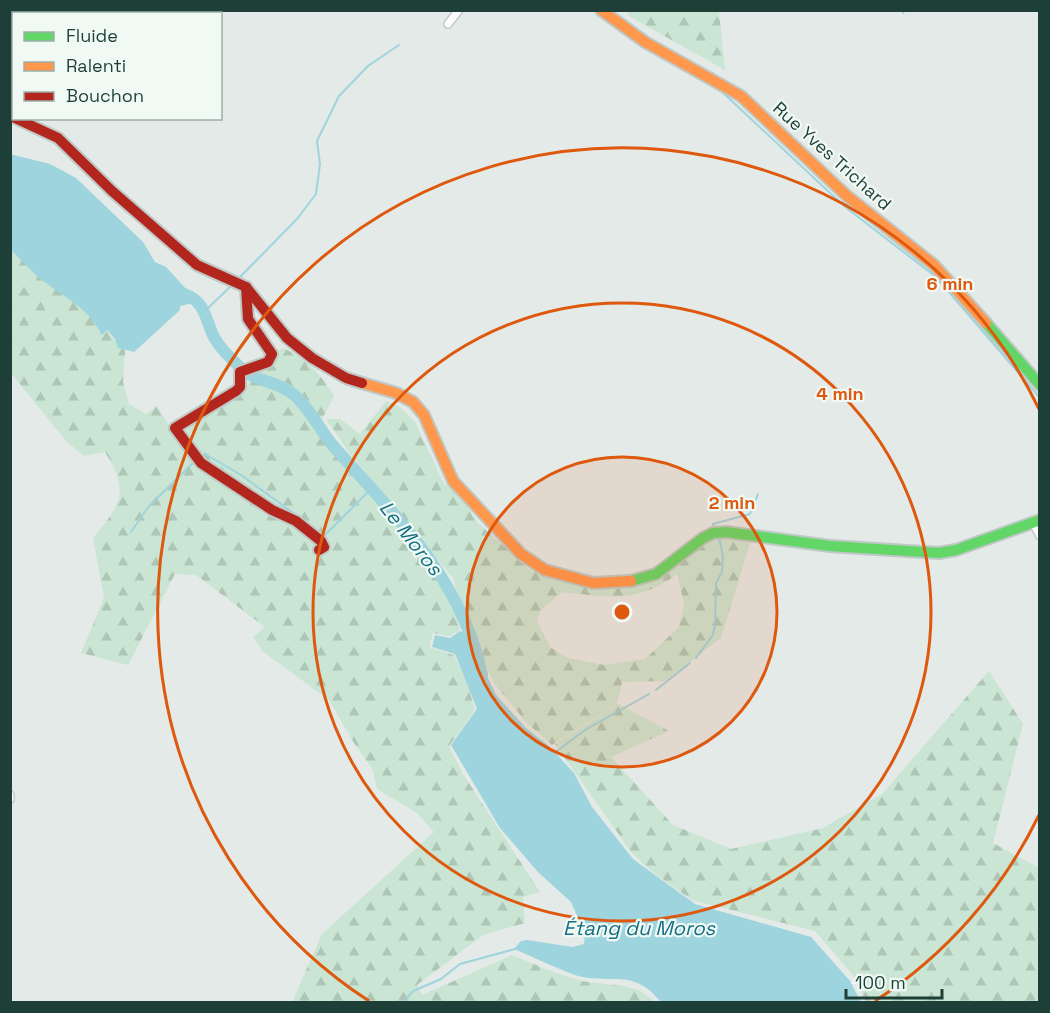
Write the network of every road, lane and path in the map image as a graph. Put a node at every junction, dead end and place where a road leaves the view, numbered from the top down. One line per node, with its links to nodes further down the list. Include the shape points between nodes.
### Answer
1 (459, 10): 3 (street)
2 (601, 10): 6 (street, Rue Yves Trichard, via 645,42 741,96 847,196 934,265)
3 (448, 24)
4 (18, 120): 5 (street, via 58,138 197,265)
5 (246, 287): 7 (street, via 287,338 312,358 346,378 405,396 420,408 453,481 521,554 545,570 593,583 624,583 656,574 703,538 726,532 830,546 939,553); 9 (street, via 246,311 272,354 266,363 243,371 236,391 175,428 201,463 272,510 296,521 321,541 324,547)
6 (1040, 385)
7 (1036, 522): 8 (street)
8 (1040, 536)
9 (319, 550)

